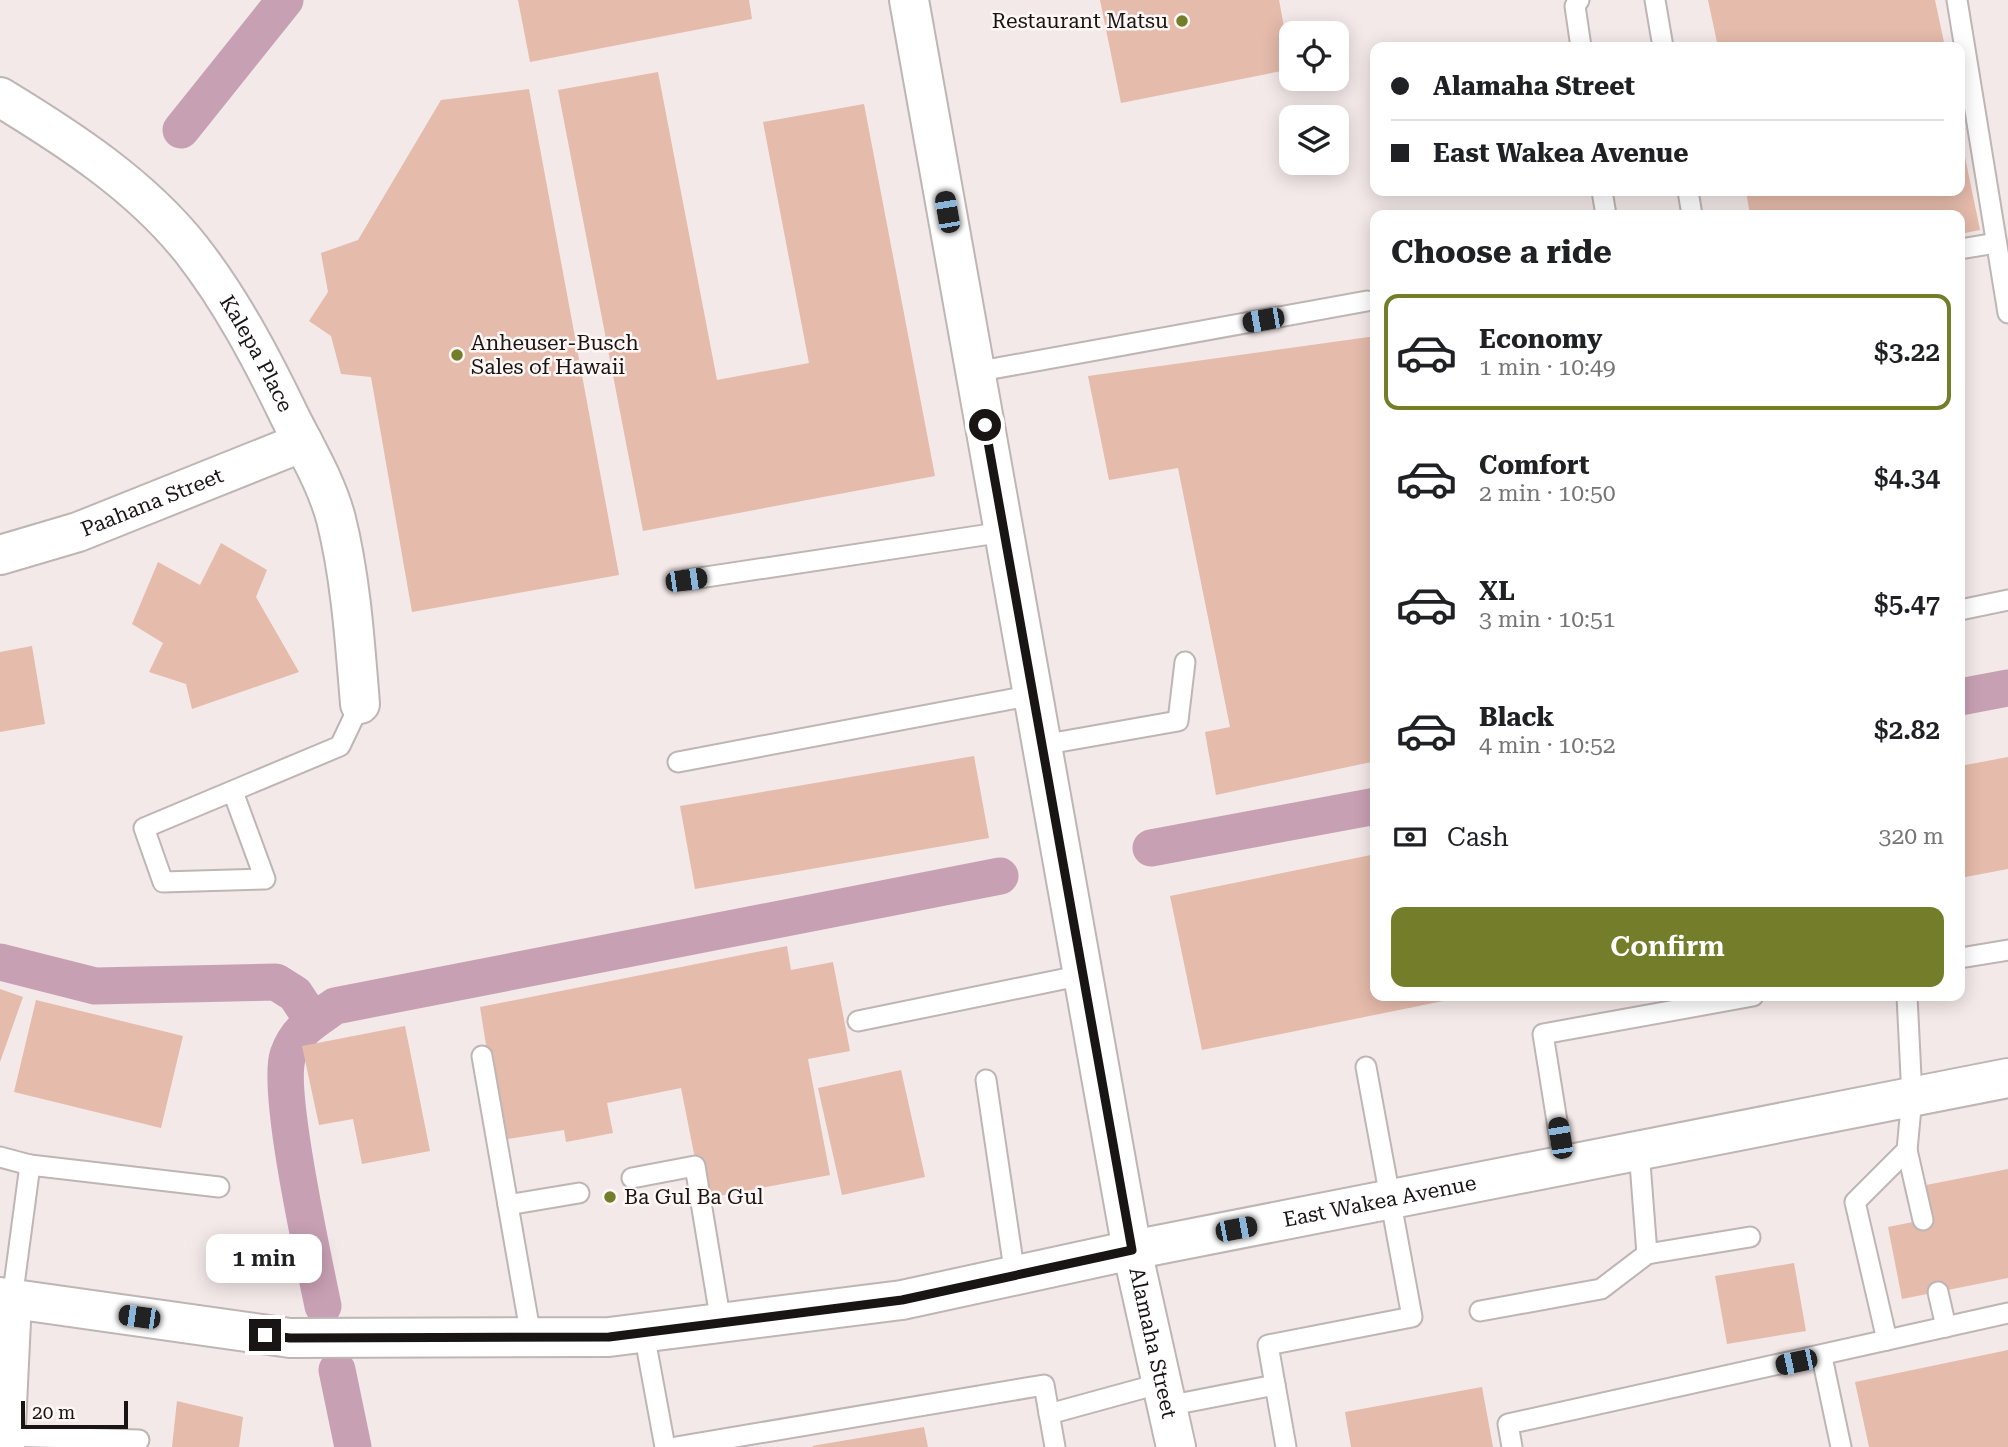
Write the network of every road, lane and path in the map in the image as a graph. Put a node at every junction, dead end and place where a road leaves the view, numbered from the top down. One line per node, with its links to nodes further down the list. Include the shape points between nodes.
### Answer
1 (909, 0): 14 (street, Alamaha Street)
2 (1579, 0): 5 (lane, via 1575,6)
3 (1655, 0): 6 (lane)
4 (1957, 0): 7 (lane)
5 (1580, 42)
6 (1662, 42)
7 (1964, 42)
8 (1965, 50): 10 (lane)
9 (0, 97): 15 (street, Kalepa Place, via 99,161 189,246 229,303)
10 (1996, 243): 11 (lane); 13 (lane)
11 (1965, 248)
12 (1367, 301): 14 (lane)
13 (2008, 313)
14 (975, 372): 16 (street, Alamaha Street)
15 (303, 442): 17 (street, Paahana Street, via 78,532); 23 (street, Kalepa Place, via 336,520 354,629)
16 (1004, 532): 18 (lane); 22 (street, Alamaha Street)
17 (0, 555)
18 (686, 580)
19 (2008, 600): 20 (lane)
20 (1965, 609)
21 (1185, 662): 24 (lane, via 1178,721)
22 (1033, 695): 24 (street, Alamaha Street); 25 (lane)
23 (360, 704): 26 (lane, via 340,746)
24 (1042, 745): 29 (street, Alamaha Street)
25 (678, 762)
26 (233, 792): 26 (lane, via 144,828 163,882 265,879)
27 (2008, 950): 28 (lane)
28 (1965, 957)
29 (1083, 975): 32 (lane); 50 (street, Alamaha Street)
30 (1725, 1001): 42 (lane, via 1543,1034)
31 (1907, 1001): 37 (lane)
32 (858, 1021)
33 (482, 1056): 47 (lane)
34 (1366, 1067): 46 (lane)
35 (2008, 1077): 37 (street, East Wakea Avenue)
36 (986, 1080): 52 (lane)
37 (1912, 1097): 38 (street, East Wakea Avenue); 39 (lane)
38 (1639, 1150): 42 (street, East Wakea Avenue); 51 (lane)
39 (1907, 1150): 48 (lane); 61 (lane, via 1855,1202)
40 (0, 1157): 41 (lane)
41 (30, 1165): 44 (lane); 54 (lane)
42 (1564, 1165): 46 (street, East Wakea Avenue)
43 (632, 1178): 57 (lane, via 695,1166)
44 (219, 1187)
45 (579, 1193): 47 (lane)
46 (1391, 1198): 50 (street, East Wakea Avenue); 63 (lane, via 1412,1317 1268,1345)
47 (508, 1205): 60 (lane)
48 (1923, 1220)
49 (1750, 1237): 51 (lane)
50 (1132, 1250): 52 (street, East Wakea Avenue); 64 (street, Alamaha Street)
51 (1647, 1254): 55 (lane, via 1601,1289)
52 (1015, 1276): 57 (street, East Wakea Avenue, via 902,1300)
53 (1938, 1292): 58 (lane)
54 (6, 1298): 60 (street, East Wakea Avenue, via 290,1338); 67 (street)
55 (1480, 1311)
56 (2008, 1313): 58 (lane)
57 (721, 1323): 59 (street, East Wakea Avenue)
58 (1946, 1327): 61 (lane)
59 (644, 1333): 60 (street, East Wakea Avenue); 68 (lane)
60 (531, 1337)
61 (1887, 1340): 62 (lane)
62 (1822, 1357): 73 (lane, via 1508,1424); 74 (lane)
63 (1275, 1385): 64 (lane); 72 (lane)
64 (1164, 1394): 65 (lane); 71 (street, Alamaha Street)
65 (1049, 1414): 69 (lane, via 1044,1385); 70 (lane)
66 (139, 1440): 67 (lane)
67 (5, 1442)
68 (665, 1447)
69 (676, 1447)
70 (1055, 1447)
71 (1176, 1447)
72 (1286, 1447)
73 (1512, 1447)
74 (1841, 1447)

